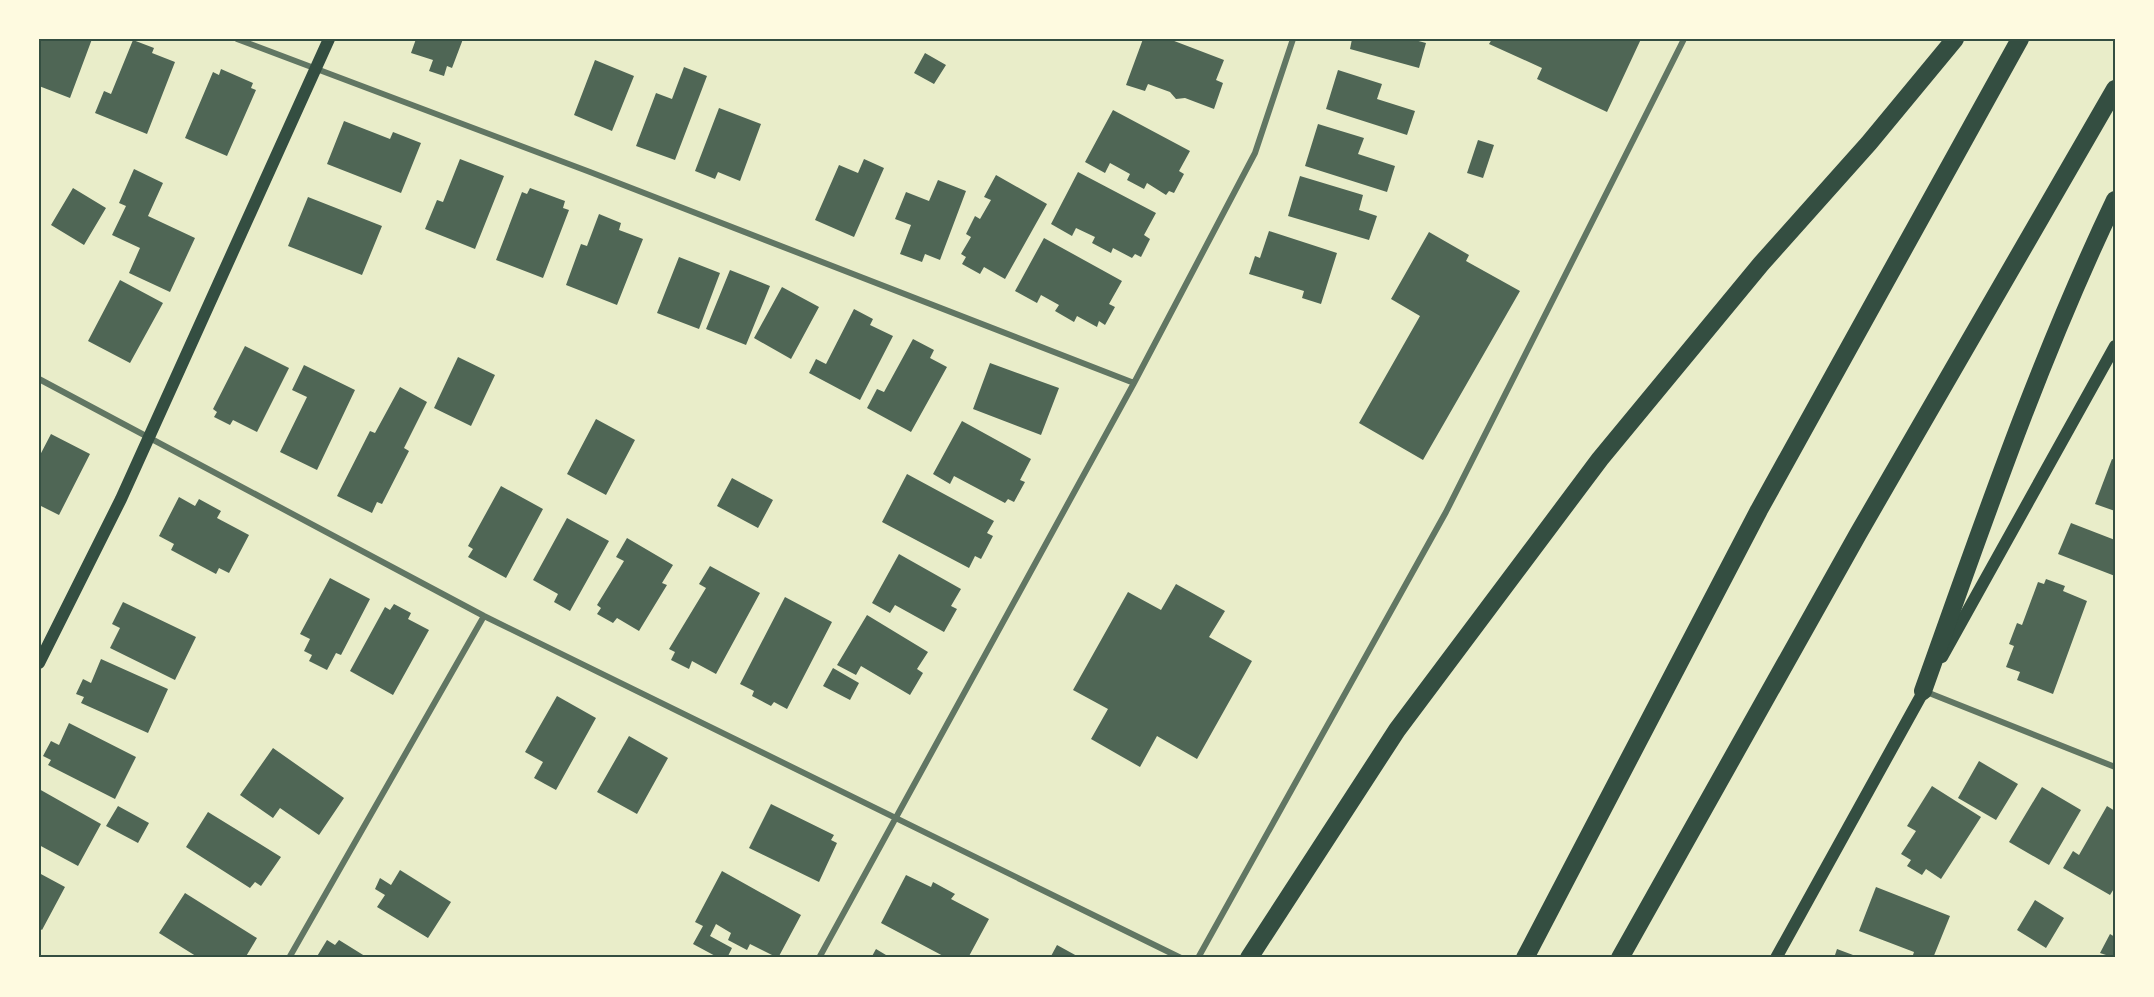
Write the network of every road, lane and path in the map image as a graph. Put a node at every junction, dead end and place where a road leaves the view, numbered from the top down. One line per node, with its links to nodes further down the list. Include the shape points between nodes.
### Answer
1 (237, 39): 7 (street)
2 (329, 39): 7 (main road)
3 (1293, 39): 12 (street, via 1255,153)
4 (1684, 39): 22 (street, via 1446,512)
5 (1955, 39): 23 (highway, via 1600,459 1397,730)
6 (2020, 39): 24 (highway, via 1759,510)
7 (316, 68): 12 (street); 13 (main road)
8 (2115, 89): 25 (highway, via 1857,534)
9 (2115, 200): 16 (highway, via 2005,462)
10 (2115, 346): 16 (main road)
11 (39, 379): 13 (street)
12 (1134, 383): 18 (street)
13 (150, 436): 14 (street); 15 (main road)
14 (484, 616): 18 (street); 19 (street)
15 (39, 663)
16 (1923, 691): 17 (street); 26 (main road)
17 (2115, 767)
18 (895, 820): 20 (street); 21 (street)
19 (289, 958)
20 (819, 958)
21 (1181, 958)
22 (1198, 958)
23 (1249, 958)
24 (1526, 958)
25 (1620, 958)
26 (1776, 958)

